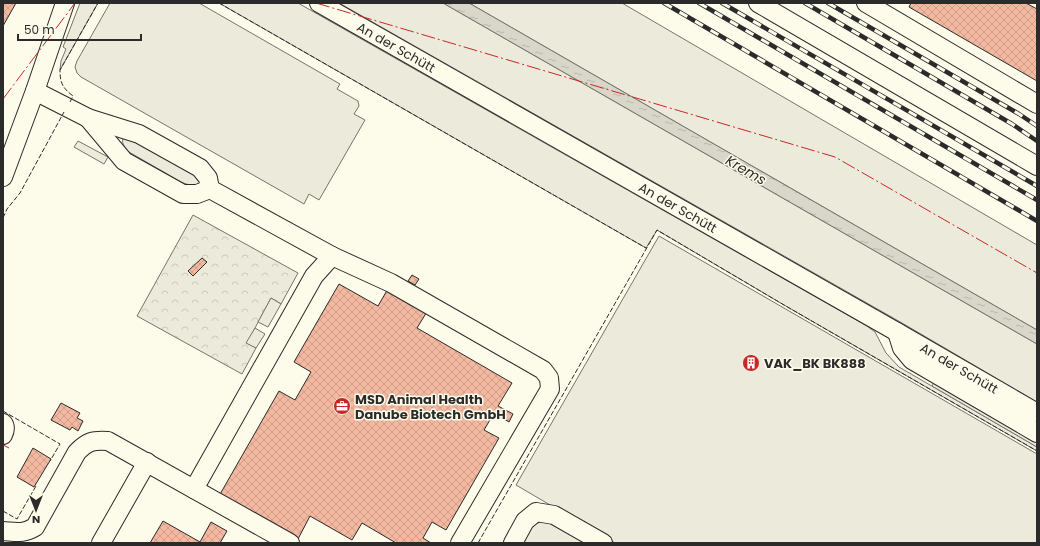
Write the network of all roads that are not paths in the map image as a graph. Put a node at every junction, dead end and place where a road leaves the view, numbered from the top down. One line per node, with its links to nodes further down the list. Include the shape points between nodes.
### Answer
1 (65, 3): 5 (street)
2 (319, 3): 12 (street, An der Schütt)
3 (758, 3): 8 (street)
4 (866, 3): 6 (street)
5 (35, 91): 7 (street); 9 (street)
6 (1037, 104)
7 (88, 118): 10 (street, via 139,134 200,168 208,178); 10 (street, via 124,161 183,194 197,194)
8 (1037, 166)
9 (3, 177)
10 (210, 189): 11 (street)
11 (332, 256): 18 (street, via 314,276); 22 (street, via 391,283 544,370 549,378 550,389)
12 (898, 332): 13 (street, An der Schütt); 15 (street, via 902,348 912,360)
13 (1037, 413)
14 (3, 423): 16 (street)
15 (1037, 432)
16 (3, 435)
17 (147, 462): 18 (street); 19 (street, via 108,441 96,440 86,444 78,452 35,527 27,531); 20 (street)
18 (194, 489): 21 (street)
19 (3, 531)
20 (101, 543)
21 (290, 543)
22 (460, 543)
23 (513, 543): 24 (street, via 525,522 536,512 554,515)
24 (603, 543)

